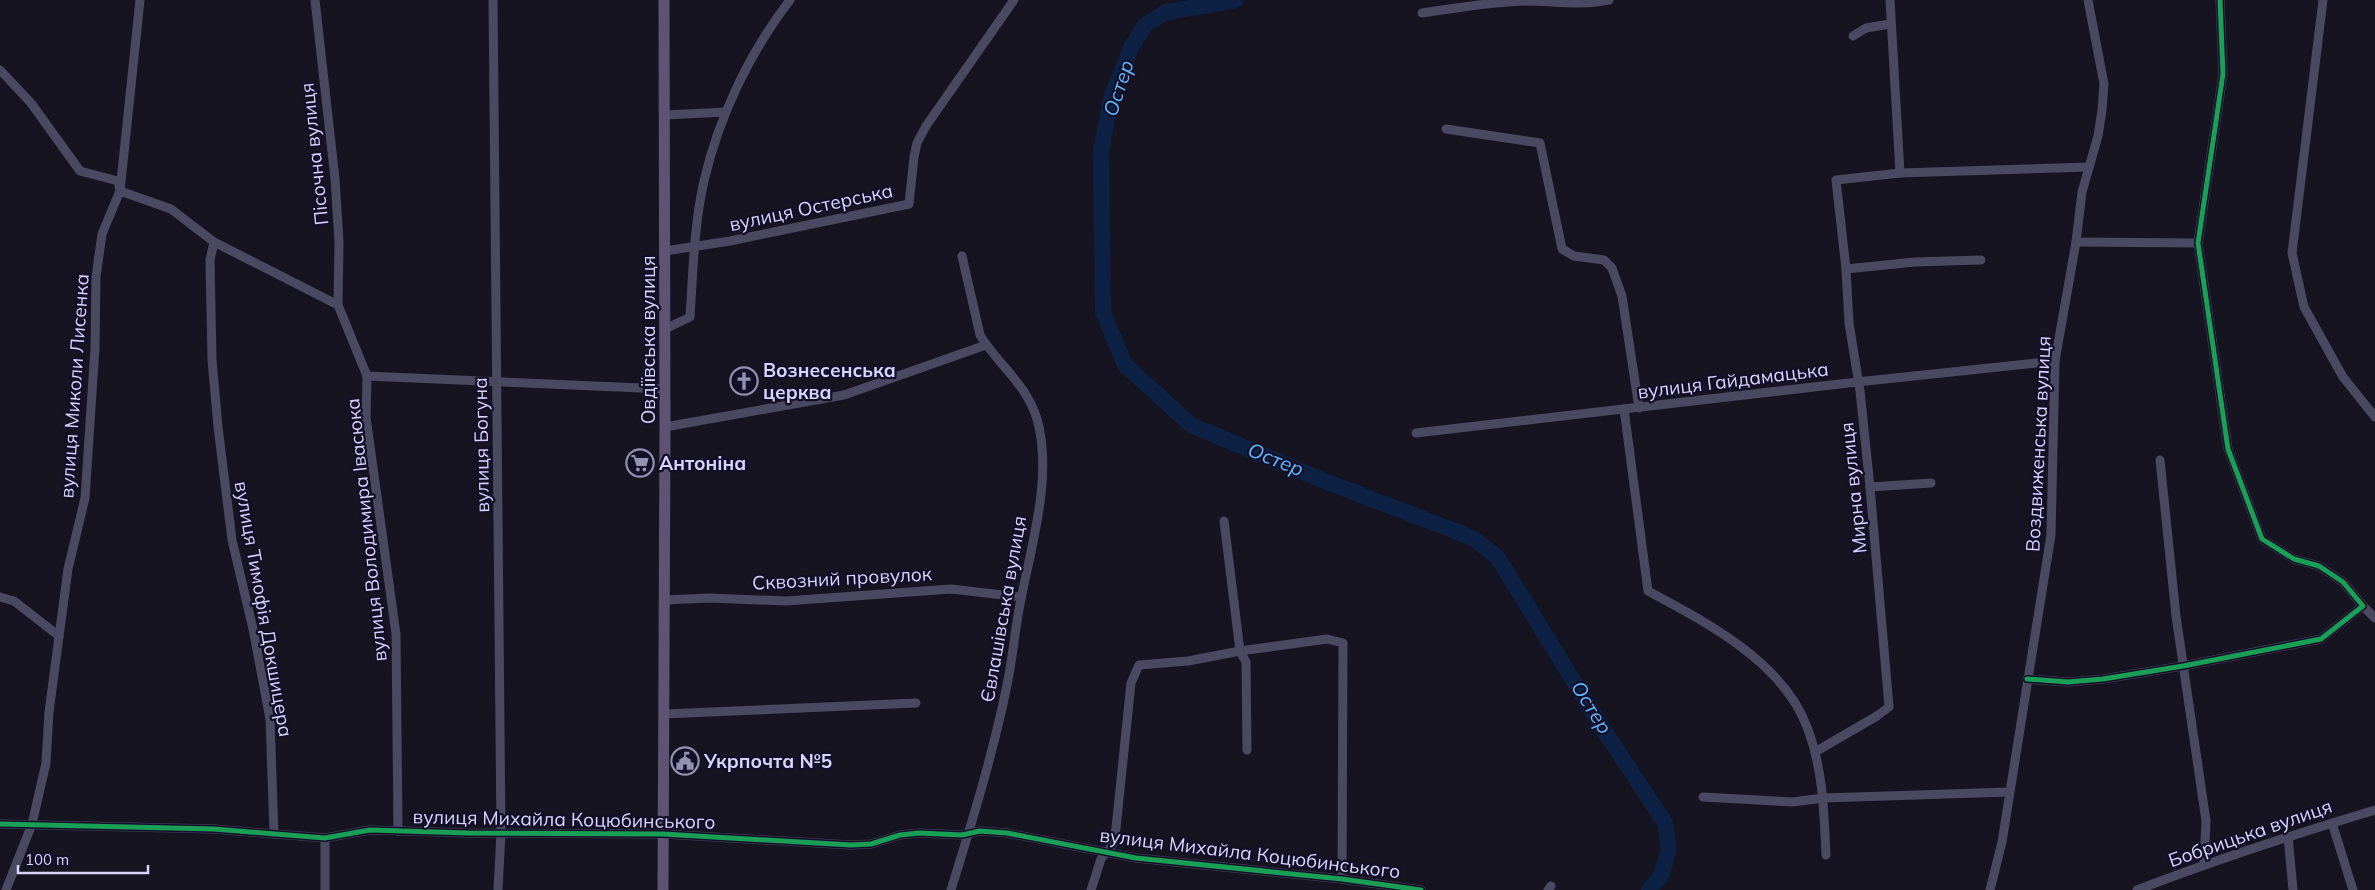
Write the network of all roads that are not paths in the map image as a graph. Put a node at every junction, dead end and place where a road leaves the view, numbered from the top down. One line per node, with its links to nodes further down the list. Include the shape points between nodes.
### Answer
1 (140, 0): 21 (street, вулиця Миколи Лисенка)
2 (315, 0): 30 (street, Пісочна вулиця, via 335,179)
3 (492, 0): 36 (street, вулиця Богуна)
4 (664, 0): 17 (main road, Овдіївська вулиця)
5 (790, 0): 16 (street, via 773,22)
6 (1014, 0): 25 (street, вулиця Остерська, via 922,134 914,158 909,204)
7 (1609, 0): 12 (street, via 1570,4 1494,4)
8 (1890, 0): 13 (street)
9 (2088, 0): 19 (street, Воздвиженська вулиця, via 2104,84 2101,118)
10 (2220, 0): 24 (street, via 2223,74)
11 (2323, 0): 38 (street, via 2292,253 2304,306 2343,377)
12 (1422, 13)
13 (1890, 24): 14 (street, via 1866,28); 20 (street)
14 (1853, 36)
15 (0, 70): 21 (street, via 31,103 80,171 118,181)
16 (726, 112): 17 (street); 25 (street, via 704,181)
17 (666, 114): 26 (main road, Овдіївська вулиця)
18 (1446, 129): 39 (street, via 1540,143 1562,249 1574,256 1604,260 1612,268 1622,296)
19 (2089, 167): 20 (street); 23 (street, Воздвиженська вулиця, via 2082,192)
20 (1900, 173): 29 (street, Мирна вулиця, via 1836,180)
21 (120, 191): 22 (street, via 171,209); 53 (street, вулиця Миколи Лисенка, via 102,234 96,277 95,348 85,498 68,569)
22 (214, 242): 30 (street); 69 (street, вулиця Тимофія Докшицера, via 210,270 212,360 218,427 232,540 270,719)
23 (2076, 242): 24 (street); 33 (street, Воздвиженська вулиця)
24 (2198, 243): 51 (street, via 2228,449 2262,539 2294,558 2319,566 2344,582)
25 (695, 247): 26 (street, вулиця Остерська); 31 (street, via 690,317)
26 (666, 251): 31 (main road, Овдіївська вулиця)
27 (962, 256): 32 (street, Євлашівська вулиця, via 980,335)
28 (1981, 260): 29 (street)
29 (1846, 269): 35 (street, Мирна вулиця)
30 (338, 305): 34 (street)
31 (665, 329): 37 (main road, Овдіївська вулиця)
32 (986, 345): 42 (street, via 844,395); 49 (street, Євлашівська вулиця, via 1014,375 1028,397 1041,438 1039,503)
33 (2055, 361): 35 (street, вулиця Гайдамацька); 56 (street, Воздвиженська вулиця, via 2051,535)
34 (367, 376): 36 (street); 68 (street, вулиця Володимира Івасюка, via 366,417 396,634)
35 (1857, 382): 39 (street, вулиця Гайдамацька); 46 (street, Мирна вулиця)
36 (496, 383): 37 (street); 70 (street, вулиця Богуна)
37 (664, 389): 42 (main road, Овдіївська вулиця)
38 (2371, 406): 41 (street)
39 (1639, 408): 40 (street, вулиця Гайдамацька)
40 (1624, 410): 43 (street, вулиця Гайдамацька); 60 (street, via 1648,591 1727,636 1753,657 1795,702)
41 (2375, 417)
42 (665, 427): 50 (main road, Овдіївська вулиця)
43 (1416, 433)
44 (2160, 460): 55 (street)
45 (1931, 483): 46 (street)
46 (1870, 487): 60 (street, Мирна вулиця, via 1889,706)
47 (1224, 521): 54 (street)
48 (0, 597): 53 (street, via 14,601)
49 (1021, 597): 50 (street, Сквозний провулок, via 951,589 786,600); 72 (street, Євлашівська вулиця, via 1006,692)
50 (664, 600): 58 (main road, Овдіївська вулиця)
51 (2363, 606): 52 (street); 55 (street, via 2321,639)
52 (2375, 618)
53 (59, 636): 67 (street, вулиця Миколи Лисенка, via 46,763)
54 (1240, 651): 59 (street, via 1246,662); 75 (street, via 1188,661 1139,665 1131,683 1116,828 1113,844); 78 (street, via 1327,639 1343,643)
55 (2183, 666): 56 (street, via 2068,682); 77 (street, via 2206,821)
56 (2027, 679): 61 (street, Воздвиженська вулиця)
57 (916, 703): 58 (street)
58 (664, 714): 71 (main road, Овдіївська вулиця)
59 (1246, 750)
60 (1815, 752): 63 (street)
61 (2009, 792): 63 (street); 86 (street, Воздвиженська вулиця, via 2002,842)
62 (1703, 797): 63 (street, via 1792,802)
63 (1824, 798): 76 (street)
64 (2375, 810): 65 (street, Бобрицька вулиця)
65 (2332, 823): 73 (street, Бобрицька вулиця); 89 (street)
66 (0, 824): 67 (street, вулиця Михайла Коцюбинського)
67 (32, 824): 69 (street, вулиця Михайла Коцюбинського, via 214,828); 79 (street, вулиця Миколи Лисенка)
68 (398, 831): 70 (street, вулиця Михайла Коцюбинського); 74 (street, вулиця Михайла Коцюбинського, via 370,830)
69 (274, 833): 74 (street, вулиця Михайла Коцюбинського)
70 (501, 833): 71 (street, вулиця Михайла Коцюбинського); 81 (street, вулиця Богуна)
71 (663, 834): 72 (street, вулиця Михайла Коцюбинського, via 851,845 871,844 900,835); 82 (main road, Овдіївська вулиця)
72 (968, 834): 75 (street, вулиця Михайла Коцюбинського, via 1007,832); 83 (street, Євлашівська вулиця)
73 (2288, 836): 77 (street, Бобрицька вулиця); 88 (street)
74 (325, 838): 80 (street)
75 (1107, 852): 78 (street, вулиця Михайла Коцюбинського, via 1154,860); 84 (street, via 1101,859)
76 (1826, 855)
77 (2204, 864): 87 (street, Бобрицька вулиця)
78 (1342, 879): 85 (street, вулиця Михайла Коцюбинського)
79 (6, 890)
80 (325, 890)
81 (498, 890)
82 (663, 890)
83 (951, 890)
84 (1091, 890)
85 (1421, 890)
86 (1990, 890)
87 (2137, 890)
88 (2293, 890)
89 (2353, 890)

